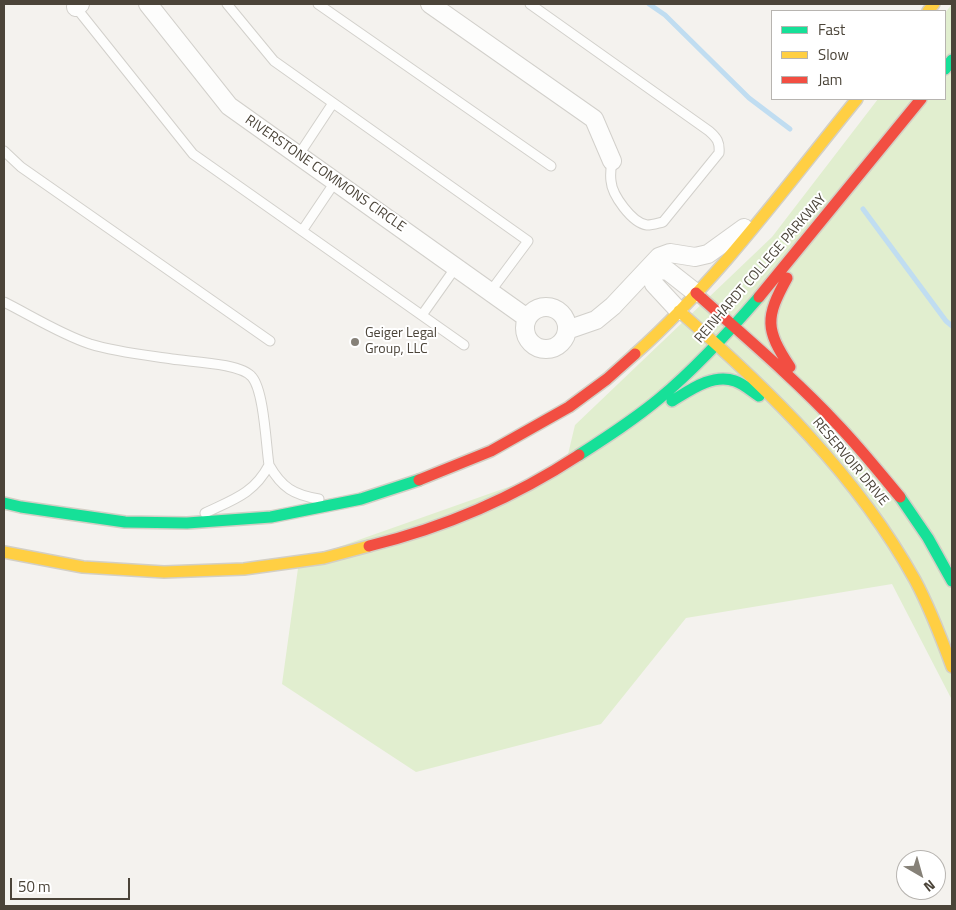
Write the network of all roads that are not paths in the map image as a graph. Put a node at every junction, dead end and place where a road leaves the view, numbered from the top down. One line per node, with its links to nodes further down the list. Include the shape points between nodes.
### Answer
1 (148, 4): 11 (street, RIVERSTONE COMMONS CIRCLE, via 229,106)
2 (228, 4): 9 (lane, via 274,61)
3 (318, 4): 13 (lane)
4 (430, 4): 12 (street, via 594,119)
5 (530, 4): 12 (lane, via 709,131 720,144 719,153 663,222 655,224 646,225 638,221 620,203 611,182)
6 (76, 5): 16 (lane, via 193,154)
7 (856, 100): 15 (street)
8 (920, 100): 17 (street, REINHARDT COLLEGE PARKWAY)
9 (333, 103): 11 (lane); 20 (lane, via 528,241)
10 (4, 151): 28 (lane, via 21,168)
11 (298, 156): 14 (street, RIVERSTONE COMMONS CIRCLE)
12 (612, 161)
13 (551, 166)
14 (335, 182): 16 (lane); 18 (street, RIVERSTONE COMMONS CIRCLE)
15 (761, 217): 19 (street, via 708,254 695,257 670,253 659,257); 21 (street)
16 (302, 230): 24 (lane)
17 (810, 236): 26 (street, REINHARDT COLLEGE PARKWAY); 31 (street, via 778,294 770,318 774,341)
18 (456, 268): 20 (street, RIVERSTONE COMMONS CIRCLE); 24 (lane)
19 (650, 268): 21 (street, via 668,271); 23 (street, via 654,284); 27 (street, via 596,320)
20 (490, 292): 25 (street, RIVERSTONE COMMONS CIRCLE)
21 (696, 293): 23 (street); 26 (street, RESERVOIR DRIVE)
22 (4, 302): 34 (lane, via 71,336 102,347 248,372 260,393)
23 (679, 311): 29 (street, RESERVOIR DRIVE); 35 (street, via 607,379 569,406 474,458 408,485)
24 (422, 315): 30 (lane)
25 (527, 318): 27 (street, via 542,307 552,308 566,320); 27 (street, via 526,336 539,349 549,350 558,346)
26 (734, 327): 29 (street, REINHARDT COLLEGE PARKWAY); 31 (street, RESERVOIR DRIVE)
27 (567, 330)
28 (270, 341)
29 (718, 344): 32 (street, RESERVOIR DRIVE); 33 (street, REINHARDT COLLEGE PARKWAY, via 672,388)
30 (464, 345)
31 (806, 393): 39 (street, RESERVOIR DRIVE, via 843,428 901,497)
32 (791, 416): 33 (street, via 734,380 716,380 695,388); 40 (street, RESERVOIR DRIVE, via 834,463 886,530 916,580)
33 (602, 441): 38 (street, REINHARDT COLLEGE PARKWAY, via 546,476 472,513 417,534 303,562 222,572 148,572 69,565)
34 (269, 466): 35 (lane, via 282,484 300,496); 37 (lane, via 262,478 244,494)
35 (362, 499): 37 (street, via 271,517)
36 (4, 503): 37 (street, via 125,522)
37 (187, 523)
38 (4, 552)
39 (952, 581)
40 (952, 667)

